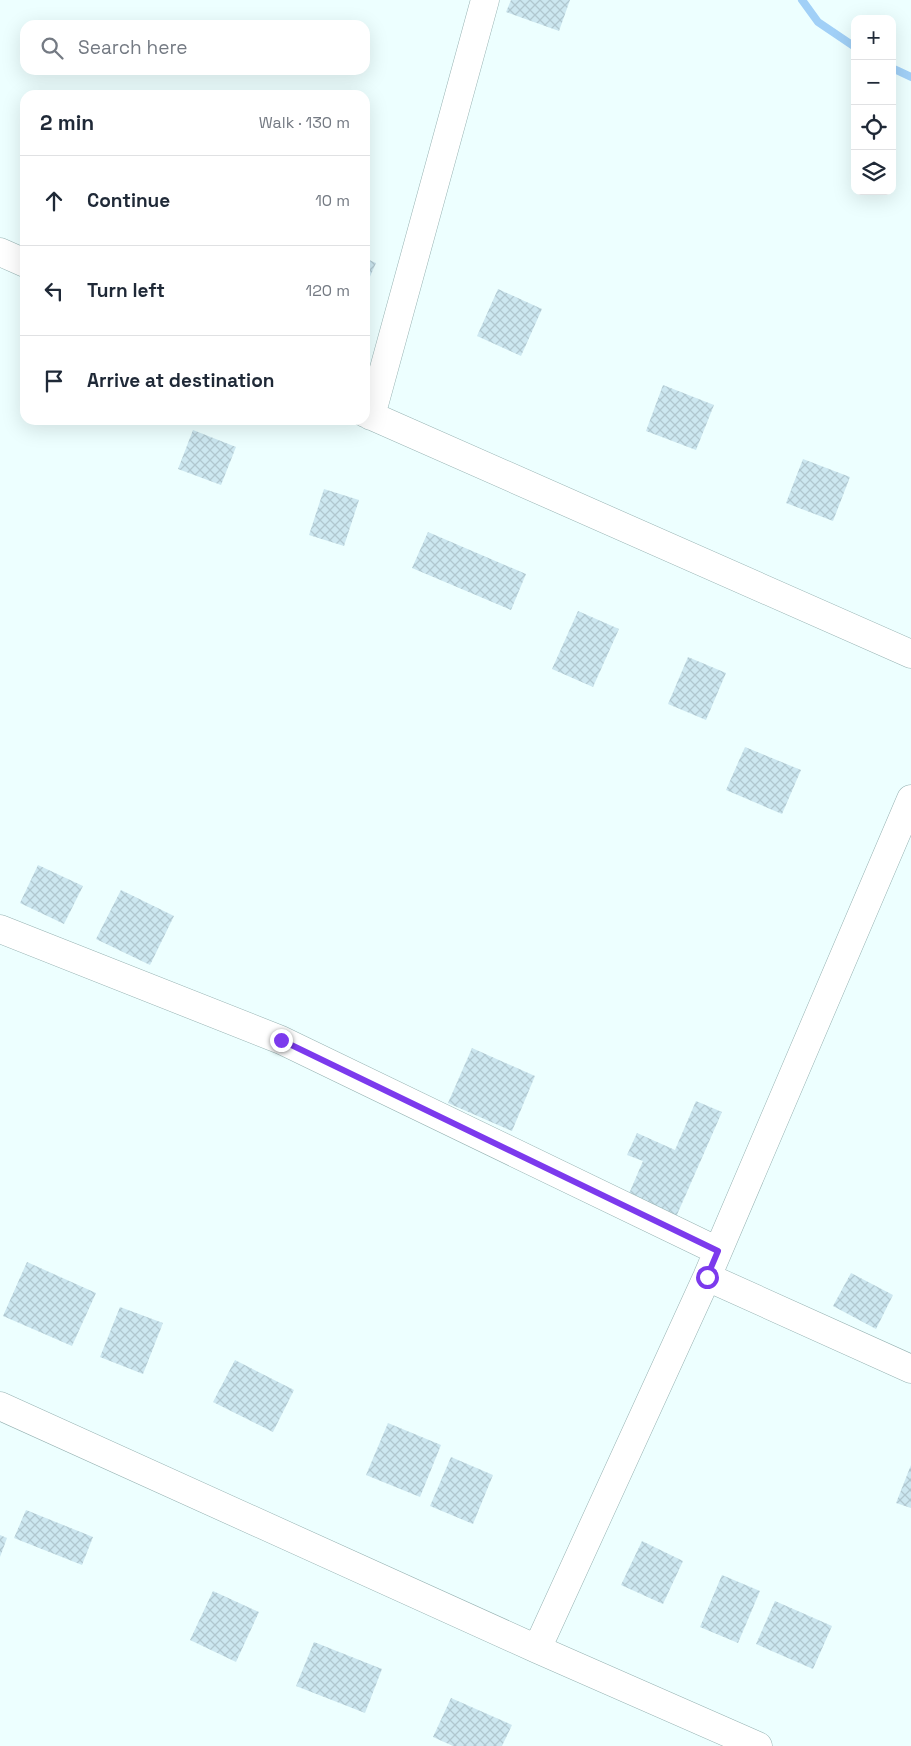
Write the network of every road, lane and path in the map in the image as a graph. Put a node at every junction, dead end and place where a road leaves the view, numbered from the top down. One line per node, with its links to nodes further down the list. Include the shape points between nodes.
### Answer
1 (485, 0): 4 (street)
2 (0, 252): 3 (street)
3 (20, 261)
4 (370, 407)
5 (370, 415): 6 (street)
6 (911, 654)
7 (911, 799): 9 (street)
8 (0, 929): 9 (street, via 281,1040)
9 (718, 1251): 10 (street)
10 (707, 1277): 11 (street); 13 (street)
11 (911, 1369)
12 (0, 1406): 13 (street)
13 (537, 1649): 14 (street)
14 (758, 1746)

